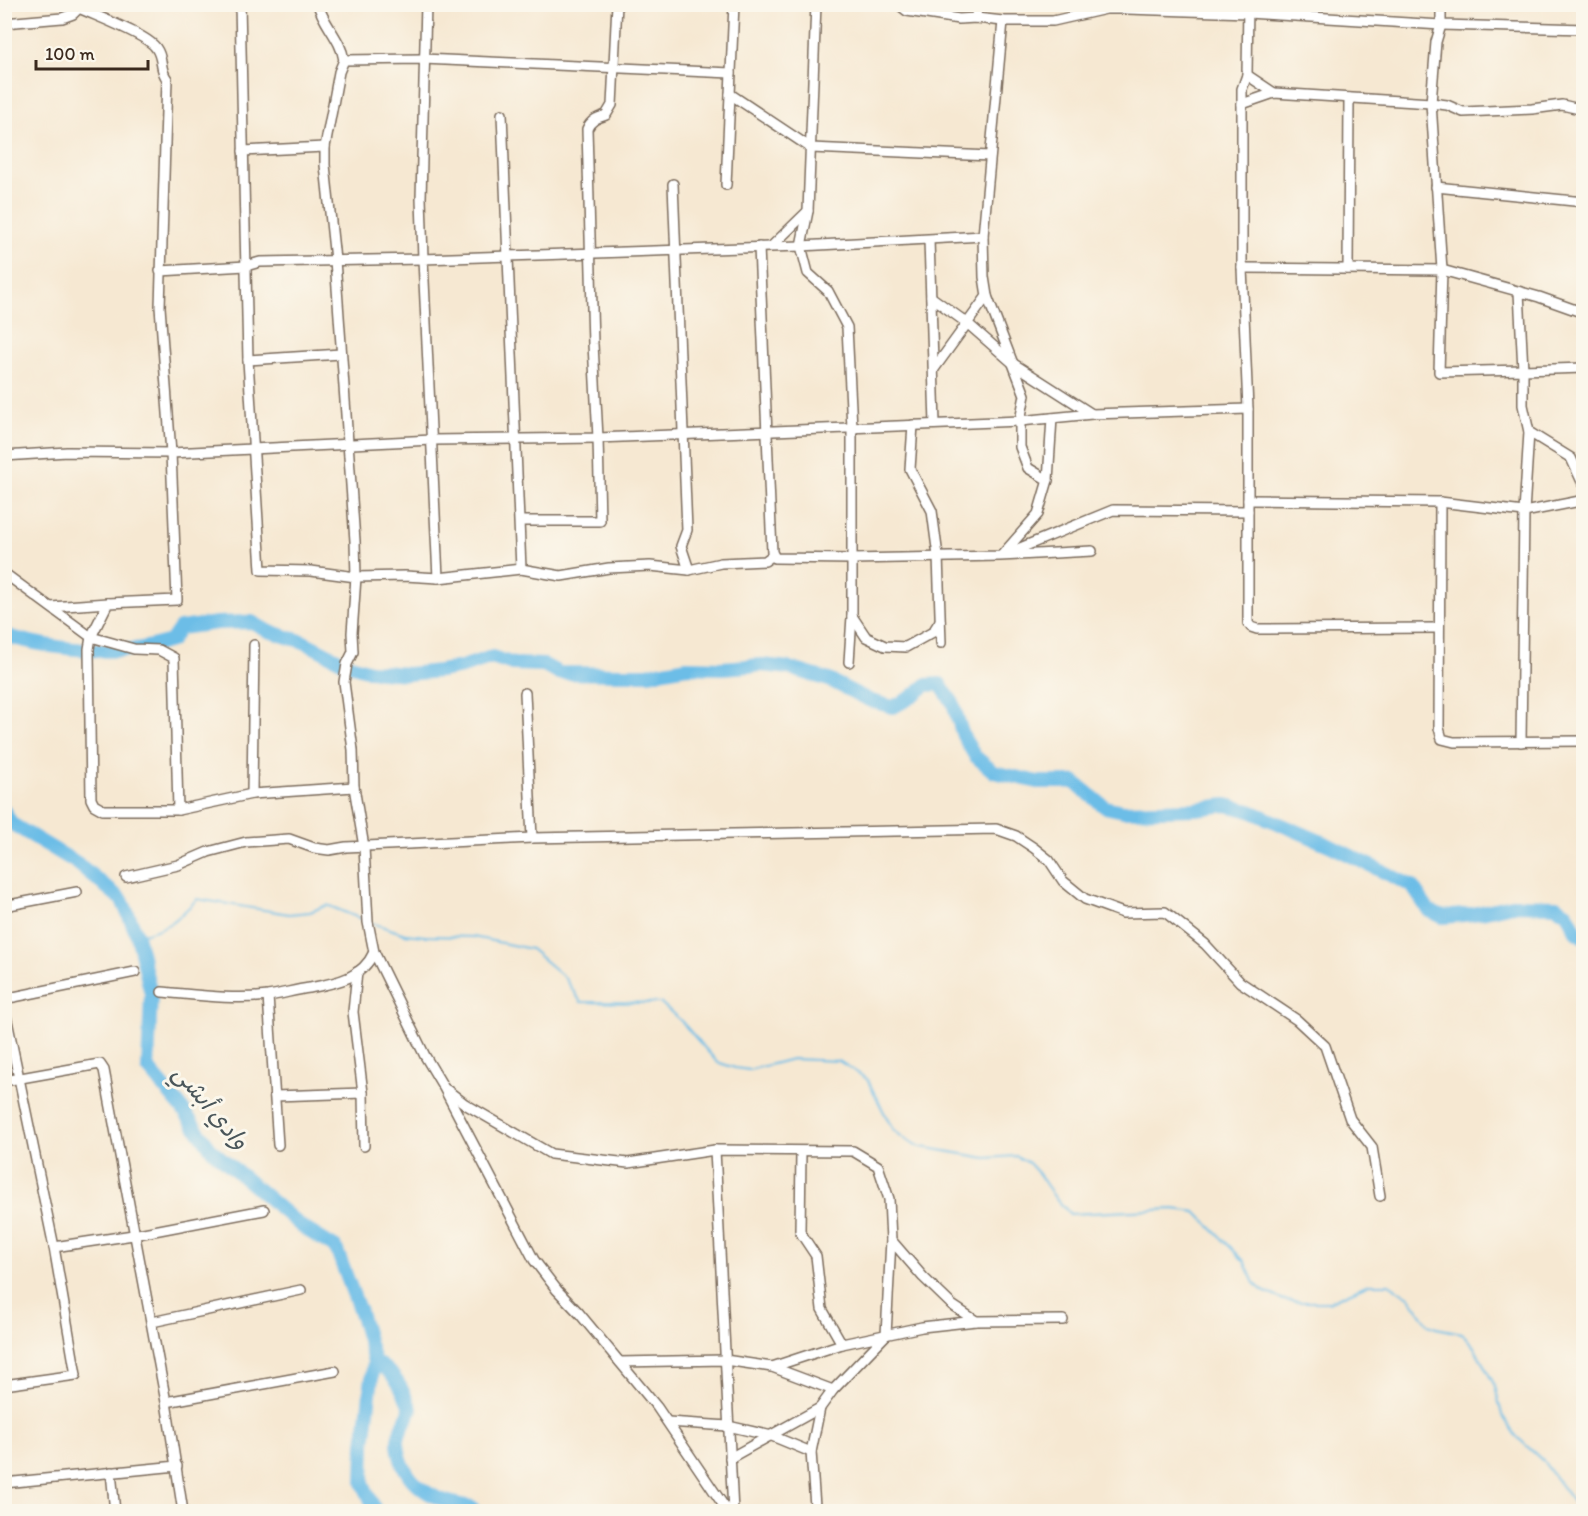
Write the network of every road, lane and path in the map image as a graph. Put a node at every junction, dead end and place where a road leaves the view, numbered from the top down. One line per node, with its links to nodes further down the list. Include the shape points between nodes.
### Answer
1 (240, 4): 31 (street)
2 (318, 4): 18 (street)
3 (426, 4): 17 (street)
4 (617, 4): 19 (street)
5 (734, 4): 20 (street)
6 (816, 4): 30 (street)
7 (898, 4): 12 (street, via 907,11)
8 (977, 4): 12 (street)
9 (1441, 4): 15 (street)
10 (79, 6): 14 (street, via 74,14 62,18); 52 (street, via 150,41 161,59 161,72 166,79)
11 (1248, 9): 13 (street, via 1106,9 1053,21); 15 (street); 21 (street)
12 (976, 18): 13 (street)
13 (1003, 21): 32 (street)
14 (4, 23)
15 (1442, 25): 16 (street); 25 (street, via 1436,42)
16 (1584, 29)
17 (423, 59): 18 (street); 19 (street); 47 (street)
18 (344, 60): 29 (street)
19 (614, 68): 20 (street); 44 (street, via 610,110 589,123 587,129)
20 (731, 74): 23 (street)
21 (1247, 75): 22 (street); 26 (street)
22 (1274, 93): 24 (street); 26 (street)
23 (730, 94): 30 (street); 34 (street)
24 (1349, 98): 25 (street); 50 (street)
25 (1431, 103): 27 (street, via 1463,112 1562,105); 35 (street)
26 (1242, 104): 49 (street)
27 (1584, 110)
28 (502, 114): 45 (street)
29 (325, 147): 31 (street); 46 (street)
30 (811, 148): 32 (street); 37 (street)
31 (243, 151): 48 (street)
32 (990, 156): 38 (street)
33 (673, 184): 43 (street)
34 (726, 184)
35 (1436, 187): 36 (street); 51 (street)
36 (1584, 202)
37 (808, 211): 40 (street); 41 (street)
38 (983, 236): 39 (street); 54 (street)
39 (929, 240): 41 (street); 55 (street)
40 (772, 246): 41 (street); 42 (street)
41 (801, 246): 70 (street, via 808,273 828,291 847,327)
42 (759, 247): 43 (street); 71 (street)
43 (676, 249): 44 (street); 73 (street)
44 (590, 252): 45 (street); 74 (street)
45 (508, 257): 47 (street); 76 (street)
46 (334, 260): 47 (street); 48 (street, via 260,262); 58 (street)
47 (423, 260): 75 (street)
48 (246, 266): 52 (street); 59 (street)
49 (1242, 268): 50 (street); 64 (street)
50 (1348, 269): 51 (street)
51 (1442, 270): 53 (street); 63 (street, via 1439,372)
52 (160, 271): 79 (street)
53 (1519, 292): 56 (street); 63 (street)
54 (987, 296): 57 (street); 60 (street)
55 (931, 297): 57 (street); 62 (street)
56 (1584, 313)
57 (967, 323): 60 (street); 62 (street)
58 (341, 354): 59 (street); 77 (street)
59 (248, 360): 78 (street)
60 (1014, 364): 65 (street); 67 (street, via 1025,395)
61 (1584, 368): 63 (street)
62 (934, 369): 68 (street)
63 (1522, 370): 72 (street)
64 (1248, 409): 65 (street); 84 (street)
65 (1092, 414): 66 (street)
66 (1052, 418): 67 (street); 81 (street)
67 (1020, 421): 68 (street); 81 (street, via 1020,447 1028,468)
68 (935, 424): 69 (street)
69 (913, 425): 70 (street); 91 (street, via 910,469 932,511)
70 (852, 428): 71 (street); 93 (street)
71 (767, 432): 73 (street); 90 (street)
72 (1529, 432): 82 (street, via 1571,458); 87 (street)
73 (682, 433): 74 (street); 95 (street, via 687,530 681,546)
74 (598, 438): 76 (street); 88 (street, via 600,521)
75 (432, 440): 76 (street); 77 (street); 98 (street)
76 (517, 440): 88 (street)
77 (348, 444): 78 (street); 97 (street)
78 (255, 450): 79 (street); 97 (street, via 261,570 311,571)
79 (171, 453): 80 (street); 99 (street, via 177,600)
80 (4, 456)
81 (1048, 480): 92 (street, via 1038,514)
82 (1584, 486)
83 (1584, 498): 87 (street)
84 (1248, 500): 85 (street); 86 (street)
85 (1440, 502): 87 (street); 103 (street)
86 (1248, 511): 92 (street, via 1113,510); 103 (street, via 1251,627)
87 (1524, 512): 110 (street)
88 (520, 521): 94 (street)
89 (1092, 551): 92 (street)
90 (773, 555): 93 (street, via 779,559); 95 (street, via 765,561 721,563)
91 (938, 556): 92 (street); 93 (street); 102 (street)
92 (1000, 556)
93 (852, 559): 101 (street)
94 (521, 569): 95 (street, via 561,576 650,566); 98 (street)
95 (689, 570)
96 (4, 573): 100 (street)
97 (356, 578): 98 (street); 111 (street, via 353,652 344,682)
98 (438, 578)
99 (108, 603): 100 (street); 104 (street)
100 (51, 607): 104 (street)
101 (852, 616): 102 (street, via 866,637 885,646 906,647 933,633); 107 (street)
102 (940, 621): 105 (street)
103 (1439, 628): 110 (street, via 1438,728 1442,739)
104 (91, 637): 113 (street, via 134,649 159,650 174,658); 113 (street, via 94,805 103,810)
105 (941, 643)
106 (254, 645): 112 (street)
107 (849, 662)
108 (525, 693): 114 (street)
109 (1584, 741): 110 (street)
110 (1521, 742)
111 (354, 787): 112 (street); 115 (street)
112 (252, 794): 113 (street)
113 (178, 810)
114 (532, 838): 115 (street); 135 (street, via 996,828 1016,836 1049,860 1058,876 1085,899 1124,913 1165,912 1205,944 1240,982 1297,1020 1325,1046 1350,1119 1372,1147)
115 (364, 847): 116 (street, via 321,849 289,840 246,842 208,852 177,866); 119 (street, via 368,922)
116 (126, 877)
117 (77, 892): 118 (street)
118 (4, 906)
119 (374, 952): 121 (street); 128 (street)
120 (135, 972): 124 (street)
121 (357, 972): 123 (street, via 340,982); 129 (street, via 353,1012)
122 (162, 992): 123 (street)
123 (268, 996): 130 (street)
124 (4, 999)
125 (4, 1006): 126 (street)
126 (20, 1079): 127 (street); 137 (street, via 100,1064); 139 (street)
127 (4, 1082)
128 (444, 1088): 133 (street, via 551,1154 628,1163); 147 (street, via 534,1260)
129 (363, 1093): 130 (street); 132 (street)
130 (275, 1096): 131 (street)
131 (278, 1146)
132 (364, 1146)
133 (715, 1150): 134 (street); 146 (street)
134 (801, 1152): 138 (street, via 853,1151 878,1166 889,1199); 145 (street, via 800,1232 816,1256 822,1309)
135 (1380, 1196)
136 (264, 1210): 137 (street)
137 (133, 1235): 139 (street); 143 (street)
138 (891, 1240): 142 (street, via 952,1305); 144 (street)
139 (54, 1247): 150 (street, via 76,1375)
140 (301, 1290): 143 (street)
141 (1063, 1320): 142 (street)
142 (976, 1321): 144 (street)
143 (152, 1322): 152 (street)
144 (886, 1335): 145 (street); 151 (street)
145 (842, 1344): 148 (street)
146 (724, 1359): 147 (street); 148 (street); 155 (street)
147 (620, 1362): 154 (street)
148 (772, 1367): 151 (street)
149 (335, 1371): 152 (street)
150 (4, 1385)
151 (833, 1389): 153 (street)
152 (166, 1402): 159 (street)
153 (820, 1408): 156 (street); 157 (street)
154 (668, 1422): 155 (street); 165 (street)
155 (728, 1426): 156 (street); 158 (street)
156 (772, 1436): 157 (street); 158 (street)
157 (811, 1452): 162 (street)
158 (730, 1458): 166 (street)
159 (177, 1466): 160 (street); 164 (street)
160 (111, 1472): 161 (street); 163 (street)
161 (4, 1483)
162 (815, 1506)
163 (115, 1512)
164 (183, 1512)
165 (728, 1512)
166 (733, 1512)

